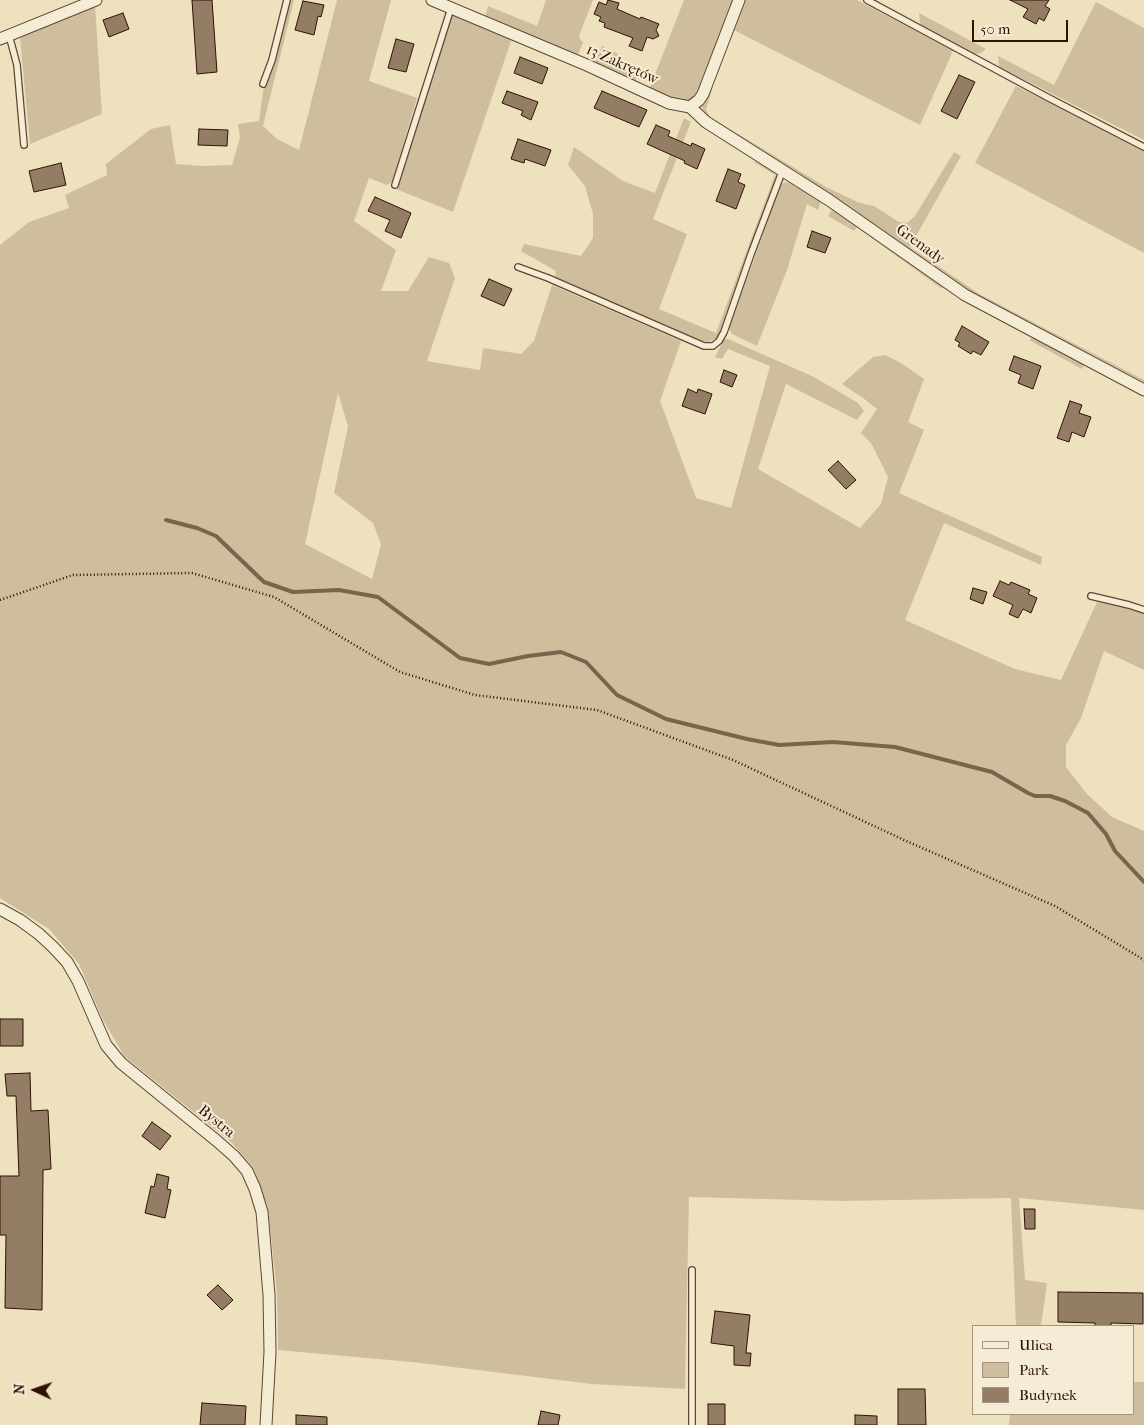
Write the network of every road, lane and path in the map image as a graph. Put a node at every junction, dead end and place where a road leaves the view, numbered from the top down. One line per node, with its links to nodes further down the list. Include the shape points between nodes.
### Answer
1 (96, 0): 7 (street)
2 (287, 0): 8 (lane)
3 (432, 0): 6 (street, 13 Zakrętów)
4 (739, 0): 9 (street, via 704,94)
5 (867, 0): 11 (lane)
6 (451, 8): 9 (street, 13 Zakrętów, via 669,103); 13 (lane)
7 (4, 37): 10 (lane, via 17,65)
8 (263, 84)
9 (690, 107): 12 (street, Grenady, via 706,122)
10 (24, 145)
11 (1144, 146)
12 (782, 172): 14 (lane, via 724,332 713,346 704,346); 15 (street, Grenady, via 829,200 966,295)
13 (395, 185)
14 (518, 267)
15 (1144, 390)
16 (1091, 596): 18 (lane)
17 (0, 600): 20 (path, via 73,575 192,573 274,597 400,672 476,695 597,710 733,760 1055,906)
18 (1144, 610)
19 (0, 909): 22 (street, Bystra, via 39,934 67,962 106,1045 121,1064 217,1141 247,1171 262,1212 269,1295)
20 (1144, 960)
21 (692, 1270): 23 (lane)
22 (266, 1425)
23 (692, 1425)

